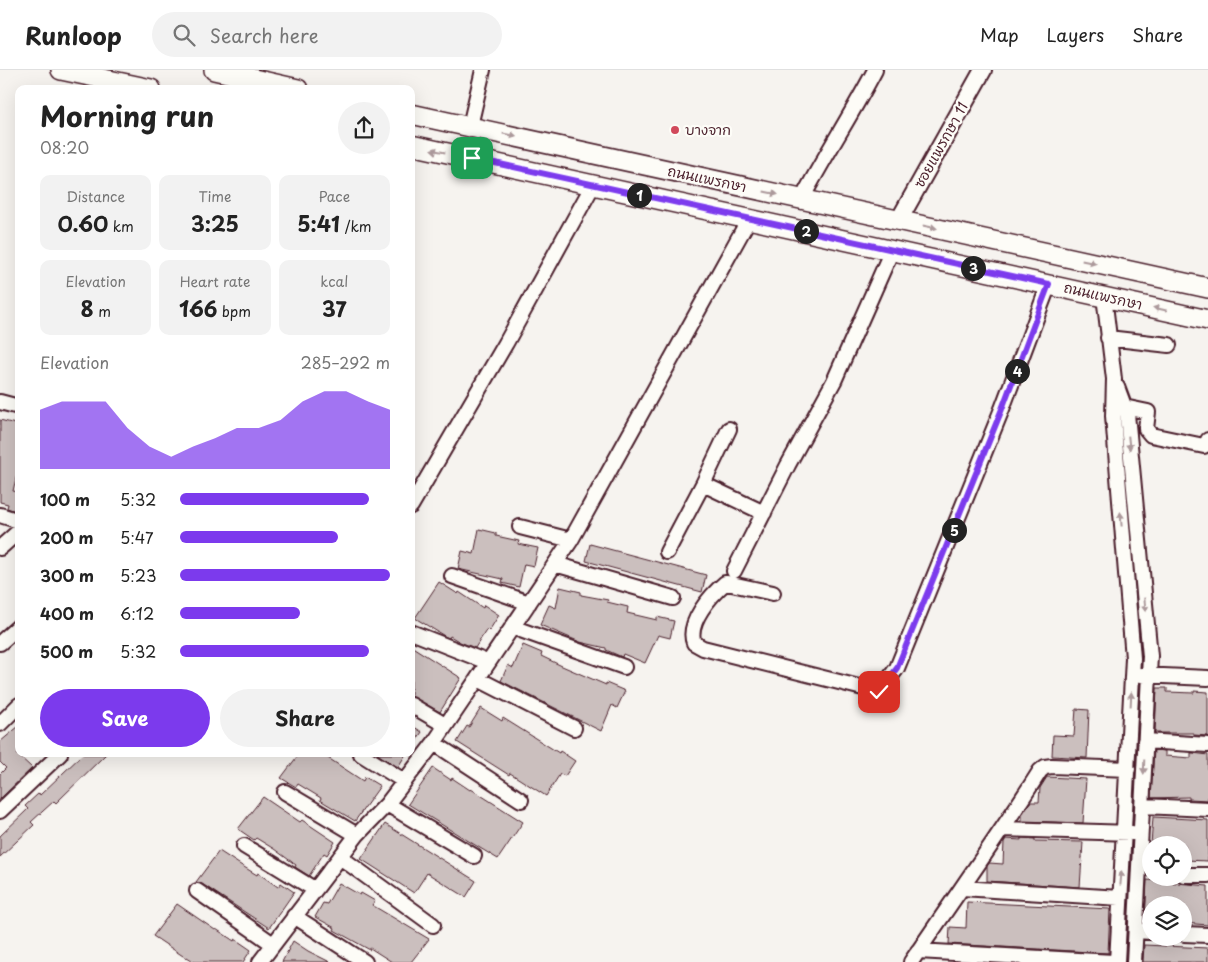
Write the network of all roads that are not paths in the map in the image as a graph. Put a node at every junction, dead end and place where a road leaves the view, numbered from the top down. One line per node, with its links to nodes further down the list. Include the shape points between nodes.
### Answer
1 (61, 70): 6 (main road)
2 (214, 70): 7 (main road)
3 (483, 70): 9 (street)
4 (876, 70): 12 (street)
5 (983, 70): 14 (street, ซอยแพรกษา 11)
6 (132, 85)
7 (280, 85)
8 (415, 115): 9 (main road, ถนนแพรกษา)
9 (470, 126): 12 (main road, ถนนแพรกษา, one-way to 12)
10 (415, 146): 11 (main road, ถนนแพรกษา, one-way to 10)
11 (593, 184): 13 (main road, ถนนแพรกษา); 29 (street)
12 (802, 199): 14 (main road, ถนนแพรกษา)
13 (750, 219): 15 (main road, ถนนแพรกษา); 35 (street)
14 (899, 220): 17 (main road, ถนนแพรกษา, one-way to 17)
15 (892, 250): 16 (main road, ถนนแพรกษา); 30 (street, via 834,382)
16 (1049, 284): 18 (main road, ถนนแพรกษา); 43 (street, via 897,668 879,692 703,648 694,642 692,631 696,620 710,598 725,583)
17 (1208, 288)
18 (1104, 296): 19 (main road, ถนนแพรกษา, one-way to 18); 20 (street)
19 (1208, 320)
20 (1108, 338): 21 (street); 22 (street)
21 (1169, 345)
22 (1114, 379): 25 (street); 38 (street, one-way to 22, via 1112,416)
23 (0, 402): 24 (street)
24 (15, 406)
25 (1124, 407): 27 (street, via 1148,412 1146,429 1151,435 1204,446); 37 (street, one-way to 37)
26 (729, 429): 28 (street)
27 (1208, 440)
28 (703, 484): 30 (street); 39 (street)
29 (415, 499)
30 (764, 513): 41 (street)
31 (0, 516): 32 (street)
32 (15, 520)
33 (520, 526): 35 (street)
34 (15, 535): 36 (street)
35 (570, 540): 40 (street)
36 (0, 548)
37 (1140, 548): 38 (street); 53 (street, one-way to 53)
38 (1124, 549): 52 (street)
39 (667, 552)
40 (555, 564): 44 (street); 45 (street)
41 (734, 571)
42 (452, 576): 45 (street)
43 (773, 593)
44 (673, 598)
45 (529, 603): 46 (street)
46 (512, 627): 50 (street); 51 (street)
47 (15, 630): 49 (street)
48 (415, 634): 50 (street)
49 (0, 643)
50 (487, 662): 55 (street)
51 (624, 667)
52 (1132, 674): 53 (street); 66 (street, one-way to 52)
53 (1149, 675): 54 (street); 61 (street)
54 (1208, 678)
55 (478, 679): 59 (street); 60 (street)
56 (415, 707): 59 (street)
57 (15, 709): 58 (street)
58 (0, 724)
59 (445, 725): 62 (street)
60 (574, 728)
61 (1145, 741): 63 (street); 71 (street, one-way to 71)
62 (434, 743): 67 (street); 69 (street)
63 (1208, 745)
64 (57, 757): 73 (street)
65 (366, 757): 67 (street)
66 (1128, 769): 74 (street, via 1045,767); 75 (street)
67 (404, 781): 70 (street)
68 (285, 792): 77 (street)
69 (520, 800)
70 (387, 804): 77 (street); 80 (street)
71 (1143, 806): 72 (street); 76 (street)
72 (1208, 809)
73 (0, 811)
74 (1004, 829): 75 (street); 85 (street)
75 (1124, 833): 76 (street); 88 (street, one-way to 75)
76 (1140, 834): 79 (street)
77 (357, 835): 81 (street)
78 (244, 846): 86 (street)
79 (1142, 850)
80 (474, 856)
81 (340, 857): 86 (street); 90 (street)
82 (1192, 875): 83 (street)
83 (1208, 876)
84 (1143, 886): 91 (street)
85 (962, 888): 88 (street); 96 (street)
86 (314, 889): 89 (street)
87 (197, 892): 95 (street)
88 (1120, 898): 99 (street)
89 (294, 916): 95 (street); 98 (street)
90 (433, 924)
91 (1136, 931): 92 (street); 100 (street)
92 (1142, 931)
93 (1192, 934): 94 (street)
94 (1208, 935)
95 (273, 944): 97 (street)
96 (914, 957): 99 (street)
97 (260, 962)
98 (365, 962)
99 (1115, 962)
100 (1134, 962)

